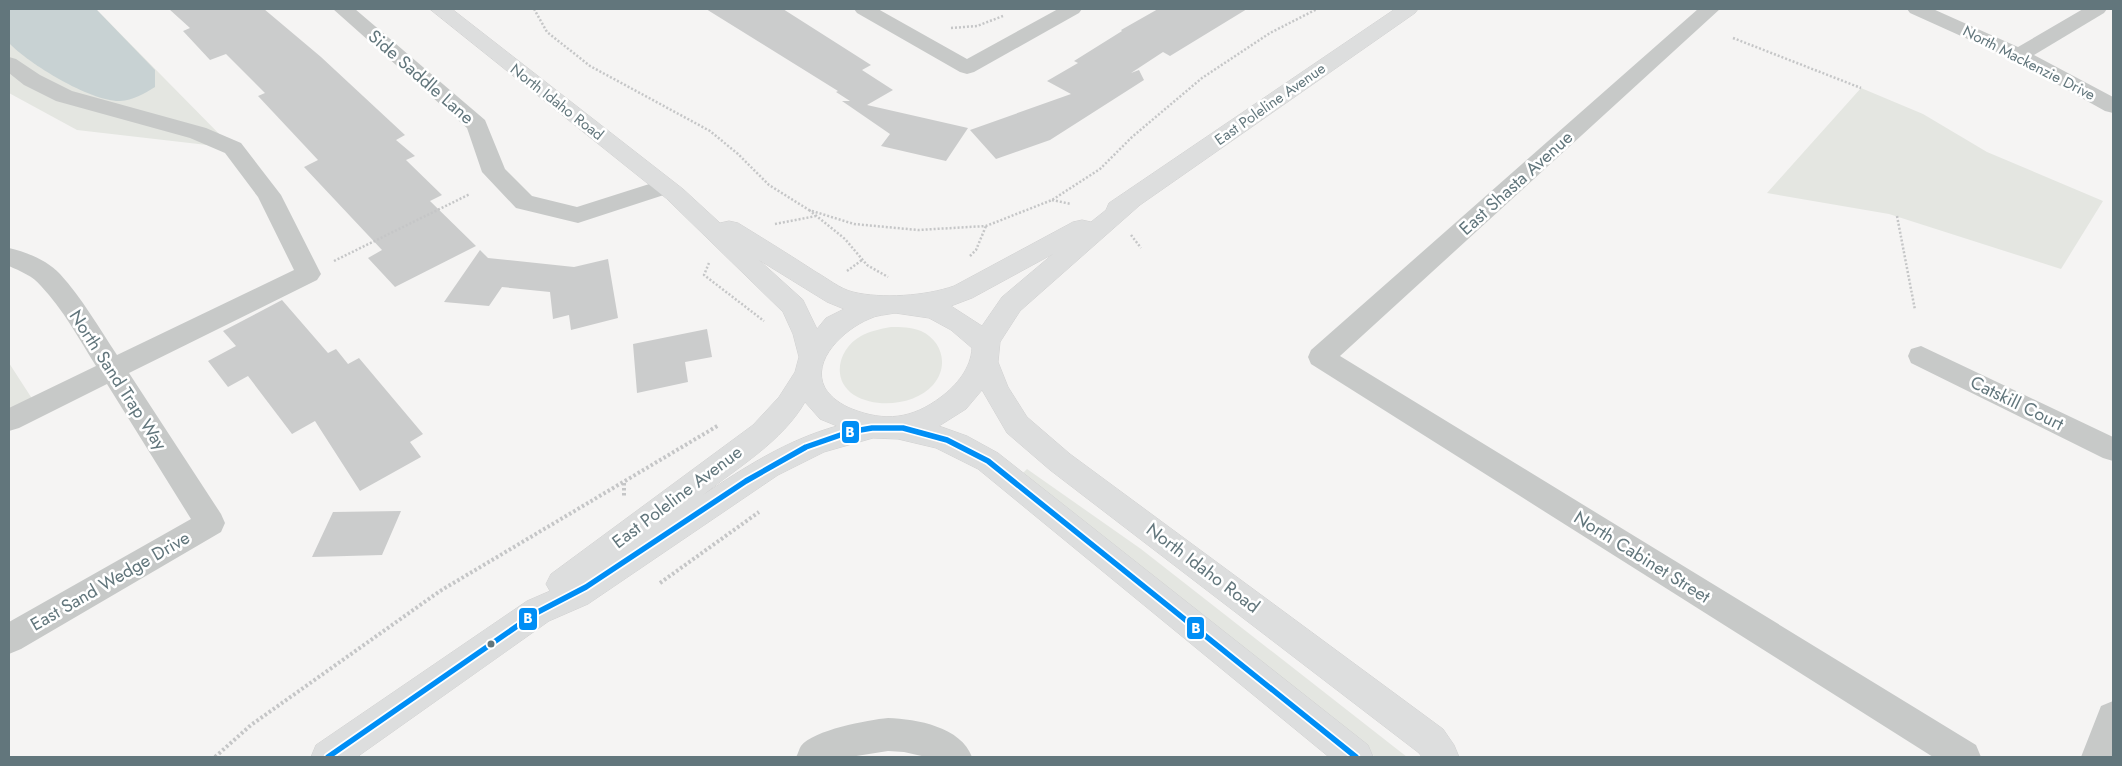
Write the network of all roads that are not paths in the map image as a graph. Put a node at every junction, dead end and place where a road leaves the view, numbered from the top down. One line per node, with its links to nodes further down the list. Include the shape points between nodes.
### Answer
1 (343, 9): 12 (street, Side Saddle Lane, via 477,125 494,172 524,202 578,215)
2 (440, 9): 12 (main road, North Idaho Road)
3 (864, 9): 4 (street, via 967,68)
4 (1072, 9)
5 (1408, 9): 13 (main road, East Poleline Avenue)
6 (1710, 9): 18 (street, East Shasta Avenue)
7 (1917, 9): 9 (street, North Mackenzie Drive)
8 (2097, 9): 9 (street)
9 (2019, 55): 11 (street, North Mackenzie Drive)
10 (9, 63): 21 (street, via 32,80 64,96 198,133 233,148 269,195 308,274)
11 (2113, 106)
12 (670, 191): 16 (main road, North Idaho Road, via 823,289 849,301); 20 (main road, North Idaho Road, via 794,307 806,334)
13 (1132, 200): 15 (main road, East Poleline Avenue, via 963,292); 17 (main road, East Poleline Avenue, via 1011,304 998,322)
14 (9, 256): 21 (street, North Sand Trap Way, via 36,268 50,279)
15 (906, 304): 16 (main road); 17 (main road, via 930,308 970,329)
16 (879, 306): 20 (main road, via 857,312 837,323 821,337)
17 (985, 353): 23 (main road, via 958,400 941,413 922,422); 33 (main road, North Idaho Road, via 995,389 1017,425 1060,462 1431,741)
18 (1321, 356): 34 (street, North Cabinet Street)
19 (1921, 356): 24 (street, Catskill Court)
20 (809, 364): 23 (main road, via 813,394 826,410 847,422); 26 (main road, East Poleline Avenue, via 789,405 763,433 566,580)
21 (113, 370): 22 (street); 25 (street, North Sand Trap Way)
22 (9, 420)
23 (885, 428): 26 (main road, East Poleline Avenue, via 816,443 790,455 577,594); 32 (main road, via 927,433 958,443 988,461)
24 (2113, 450)
25 (210, 522): 27 (street, East Sand Wedge Drive)
26 (538, 611): 29 (main road, East Poleline Avenue)
27 (9, 639)
28 (2113, 717): 35 (street)
29 (328, 757)
30 (814, 757): 31 (street, via 847,740 898,734 932,742)
31 (955, 757)
32 (1356, 757)
33 (1442, 757)
34 (1964, 757)
35 (2098, 757)

